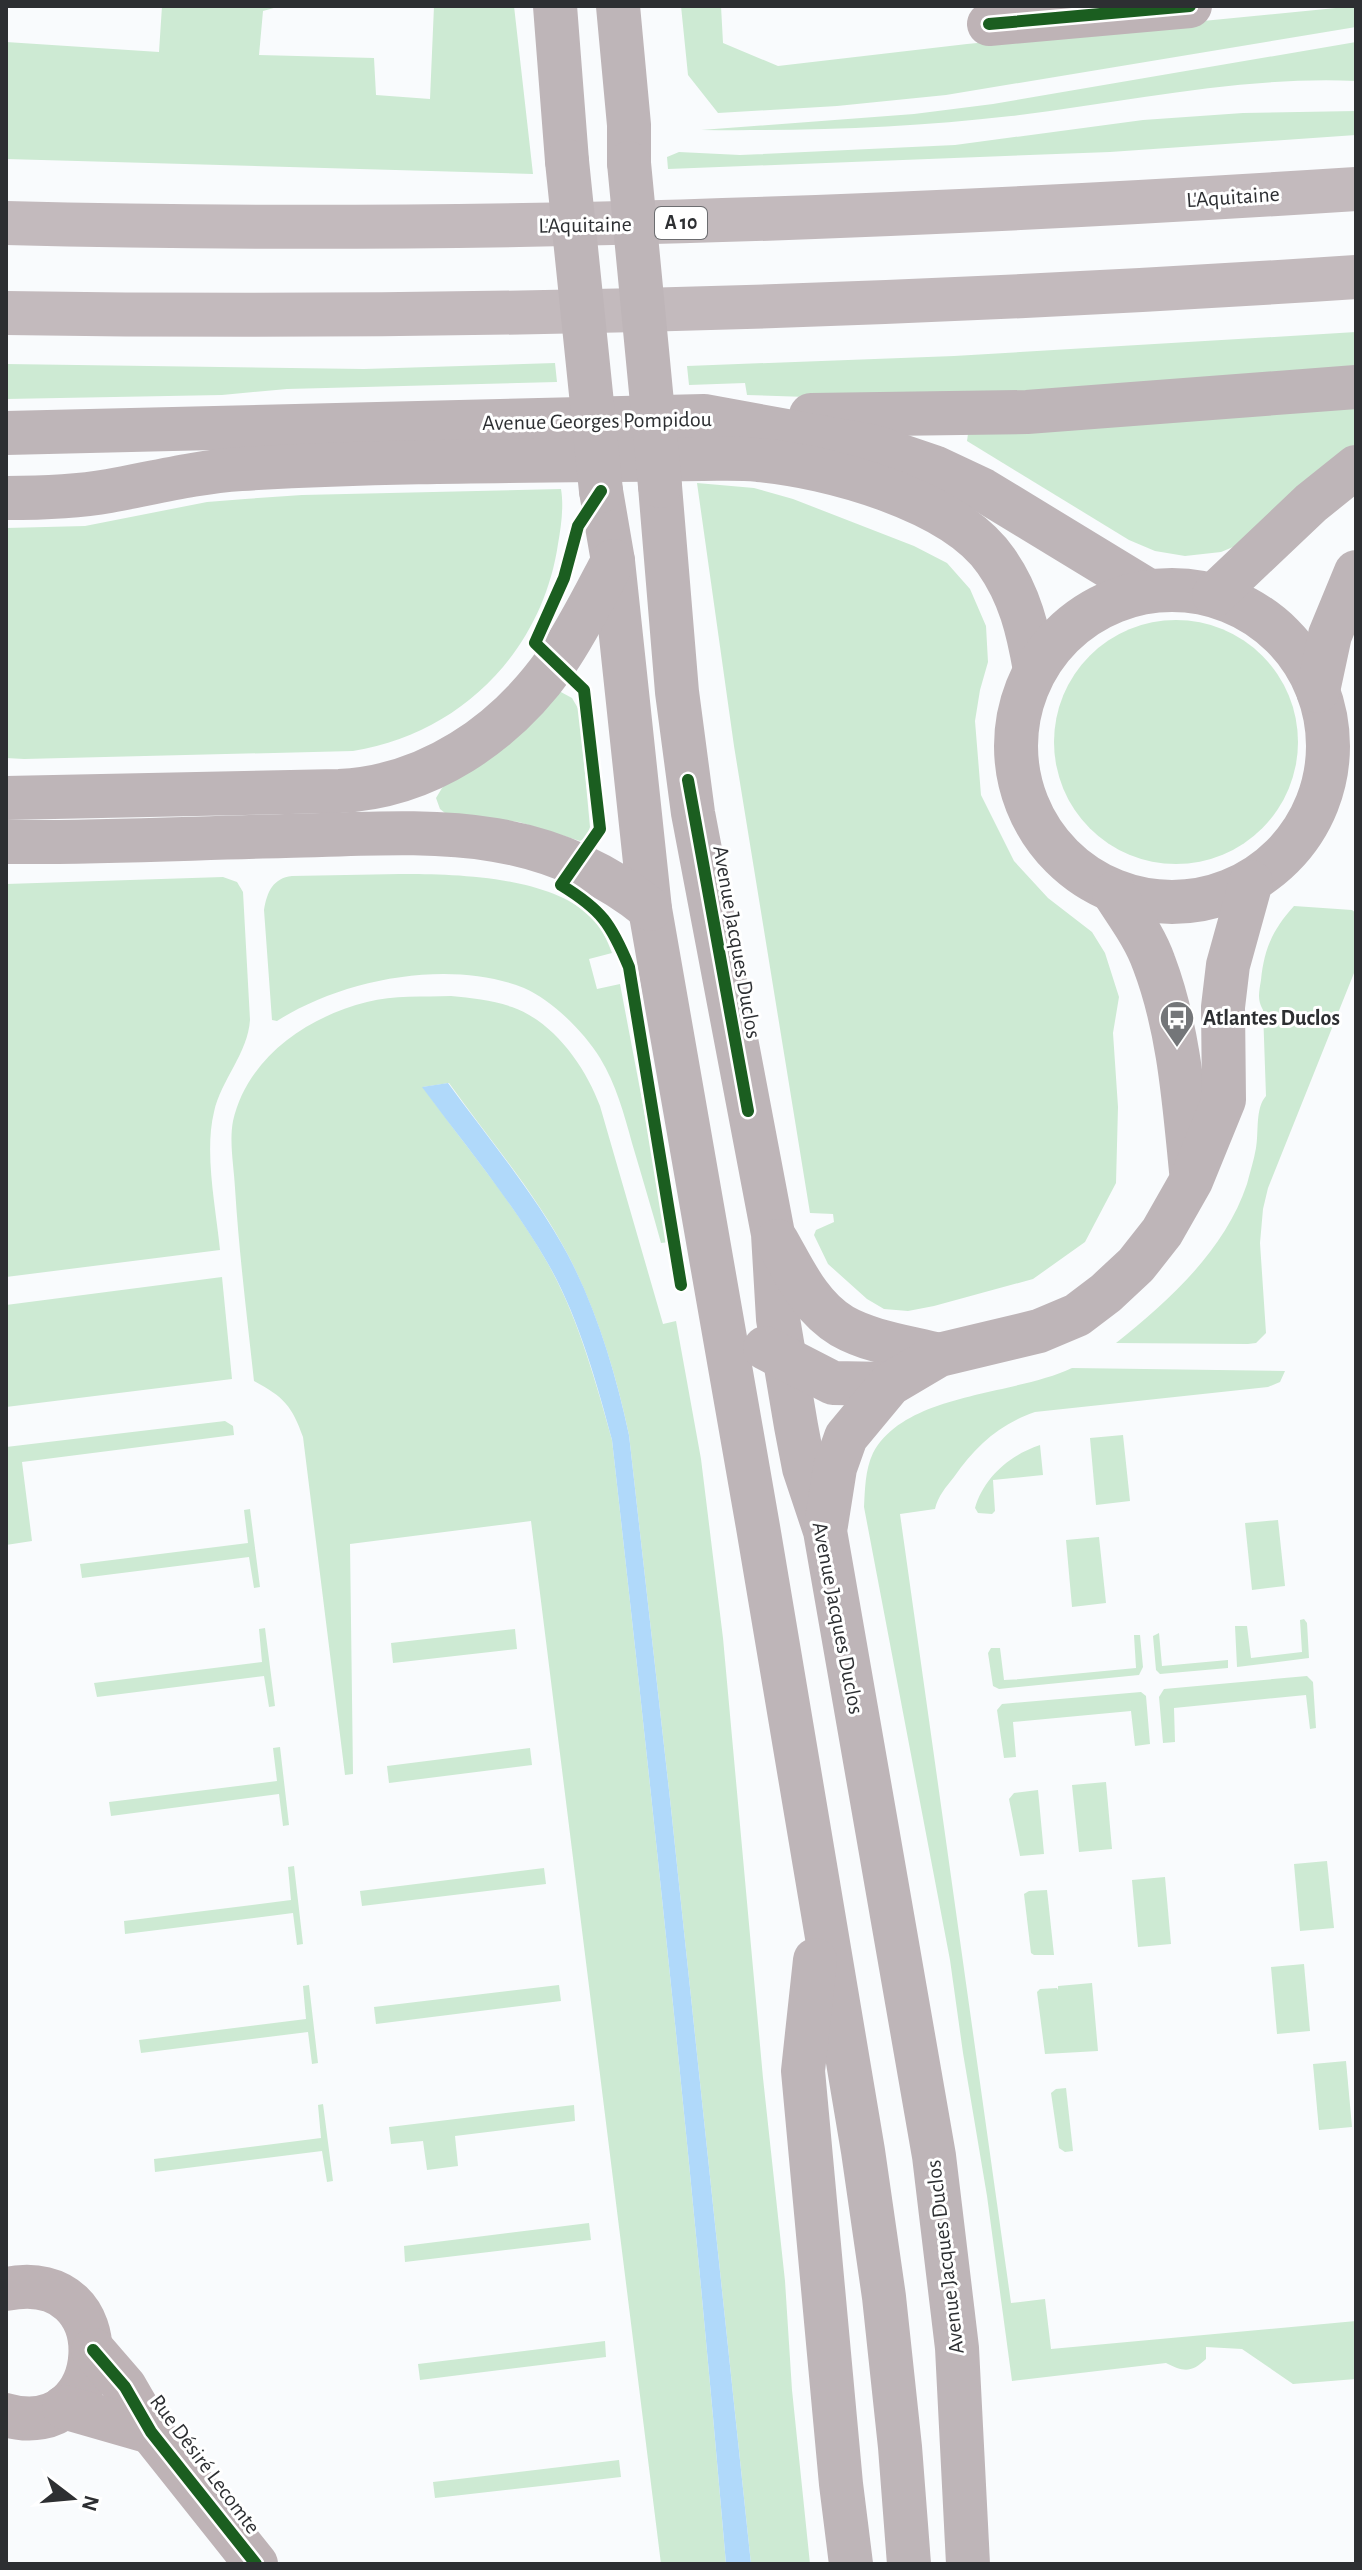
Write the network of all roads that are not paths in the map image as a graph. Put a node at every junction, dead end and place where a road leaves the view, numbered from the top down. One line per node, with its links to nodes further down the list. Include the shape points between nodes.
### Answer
1 (555, 6): 14 (main road, bridge, via 601,491)
2 (618, 6): 26 (main road, Avenue Jacques Duclos, bridge, via 677,692 693,813)
3 (1190, 6): 4 (street)
4 (989, 24)
5 (1356, 189): 6 (highway, L'Aquitaine / A 10, via 1015,210 667,223 330,228)
6 (6, 223)
7 (1356, 277): 8 (highway, via 687,310 330,316)
8 (6, 313)
9 (1356, 387): 10 (main road, via 1027,412)
10 (704, 416): 11 (main road, Avenue Georges Pompidou); 16 (main road, Avenue Georges Pompidou, via 875,447 934,467 983,490)
11 (6, 433)
12 (1356, 467): 17 (main road)
13 (6, 498): 18 (main road, Avenue Georges Pompidou, via 107,491 238,469 703,459 811,468 917,502 961,526 995,559 1019,600)
14 (613, 561): 20 (main road, via 576,632 515,711 478,743 406,780 359,790); 24 (main road)
15 (1356, 572): 19 (main road, via 1330,635)
16 (1149, 591): 17 (main road); 18 (main road, via 1103,605 1064,632)
17 (1214, 595): 19 (main road, via 1248,609 1277,630 1301,658)
18 (1035, 670): 23 (main road, via 1018,711 1015,755 1024,799 1044,839 1075,870)
19 (1318, 691): 22 (main road, via 1328,761 1318,800 1300,836)
20 (6, 798)
21 (6, 842): 24 (main road, via 478,837 530,846 577,862 622,886)
22 (1251, 882): 23 (main road, via 1183,903 1148,902); 25 (main road, via 1226,979 1224,1100)
23 (1114, 893): 25 (main road, via 1139,932 1161,983 1177,1049)
24 (650, 909): 27 (main road)
25 (1191, 1181): 29 (main road, via 1136,1265 1077,1315 1039,1331)
26 (773, 1234): 28 (main road, Avenue Jacques Duclos); 29 (main road, via 803,1287 842,1326)
27 (722, 1318): 28 (main road); 32 (main road)
28 (777, 1355): 30 (main road, via 833,1383); 31 (main road, Avenue Jacques Duclos)
29 (939, 1355): 30 (main road)
30 (890, 1384): 31 (main road, via 846,1437)
31 (825, 1531): 41 (main road, Avenue Jacques Duclos, via 934,2156 957,2348)
32 (821, 1910): 39 (main road, via 803,2071); 40 (main road, via 884,2297)
33 (6, 2289): 34 (street, via 28,2285 66,2298 80,2312)
34 (93, 2350): 35 (street, via 90,2372); 37 (street, Rue Désiré Lecomte, via 125,2387)
35 (64, 2407): 36 (street, via 28,2419); 37 (street, Rue Désiré Lecomte)
36 (6, 2415)
37 (151, 2432): 38 (street, Rue Désiré Lecomte)
38 (256, 2564)
39 (851, 2564)
40 (909, 2564)
41 (968, 2564)

